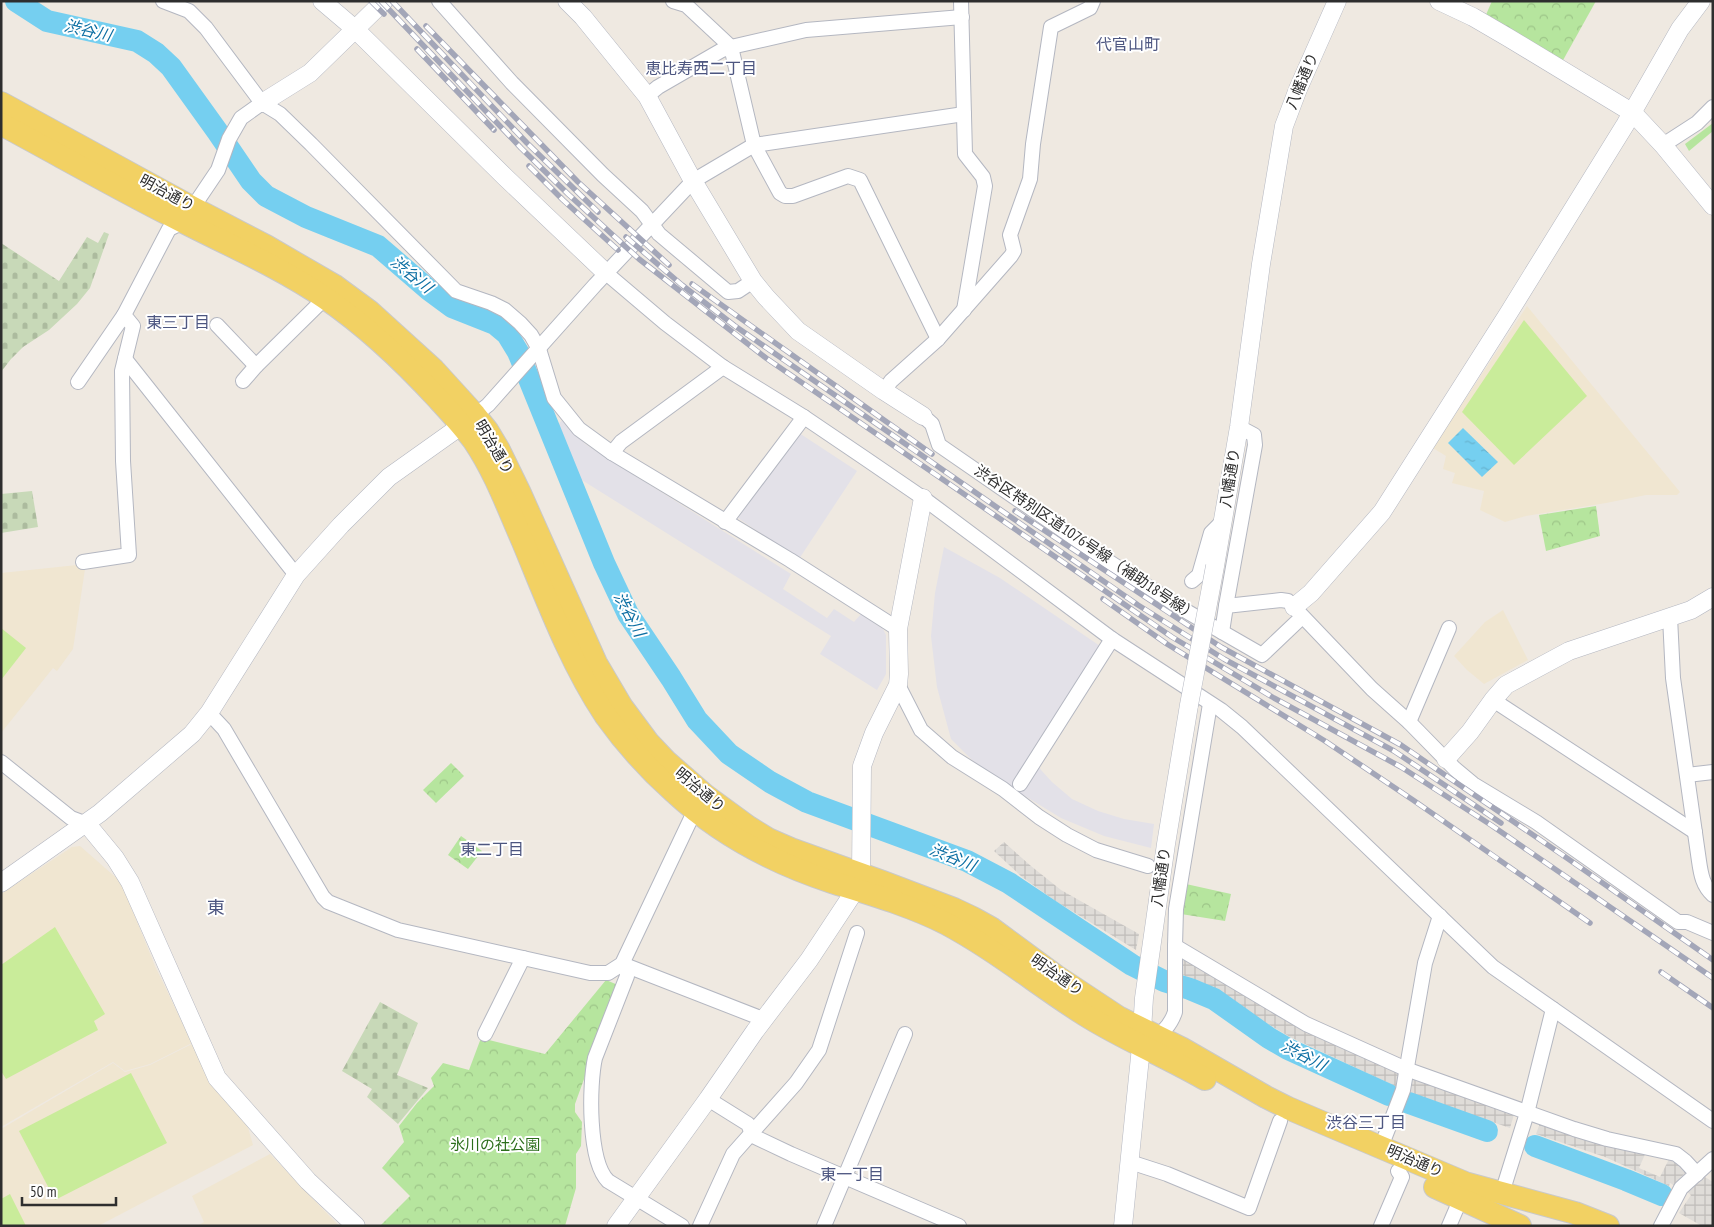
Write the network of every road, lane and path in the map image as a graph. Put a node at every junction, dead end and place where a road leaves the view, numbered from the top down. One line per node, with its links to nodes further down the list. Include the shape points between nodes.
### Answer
1 (162, 1): 12 (street)
2 (322, 1): 14 (street)
3 (384, 1): 14 (street)
4 (439, 1): 28 (street, via 512,83 642,211)
5 (567, 1): 16 (street, 渋谷区特別区道1076号線（補助18号線）)
6 (673, 1): 15 (street, via 686,5)
7 (961, 1): 13 (street)
8 (1093, 1): 32 (street, via 1090,8 1051,27 1030,179 1010,235 1014,251)
9 (1338, 1): 46 (street, 八幡通り, via 1284,126)
10 (1440, 1): 20 (street, via 1473,17)
11 (1701, 1): 20 (street, via 1680,29)
12 (192, 6): 18 (street)
13 (962, 17): 15 (street, via 806,30); 21 (street)
14 (355, 29): 18 (street, via 310,73); 29 (street)
15 (731, 47): 16 (street); 23 (street)
16 (647, 96): 25 (street, 渋谷区特別区道1076号線（補助18号線）)
17 (1, 103): 27 (main road, 明治通り)
18 (262, 103): 27 (street, via 241,118 218,170); 36 (street, via 293,126 456,291 505,310 531,335)
19 (1713, 106): 24 (street, via 1697,123)
20 (1633, 113): 24 (street); 56 (street, via 1382,512 1311,592)
21 (964, 114): 23 (street); 32 (street, via 965,154 983,177 985,186)
22 (1, 124): 27 (main road, 明治通り)
23 (754, 145): 25 (street); 35 (street, via 780,193 785,196 848,176 860,180)
24 (1663, 145): 26 (street)
25 (693, 181): 28 (street); 30 (street, 渋谷区特別区道1076号線（補助18号線）)
26 (1713, 206)
27 (188, 215): 31 (main road, 明治通り); 33 (street, via 170,229); 45 (main road, 明治通り, via 266,246 335,286 369,311 434,370)
28 (651, 224): 29 (street); 30 (street, via 728,292 738,291)
29 (606, 273): 36 (street); 39 (street)
30 (752, 281): 42 (street, 渋谷区特別区道1076号線（補助18号線）, via 798,331)
31 (325, 298): 38 (street); 45 (main road, 明治通り)
32 (964, 310): 35 (street)
33 (124, 314): 37 (street, via 133,326); 41 (street)
34 (217, 325): 38 (street)
35 (938, 339): 42 (street, via 891,381)
36 (536, 351): 45 (street, via 488,405); 47 (street, via 554,398 578,429)
37 (125, 359): 51 (street, via 122,372 123,451 129,555); 52 (street)
38 (256, 366): 40 (street)
39 (723, 367): 44 (street); 47 (street)
40 (243, 381)
41 (78, 382)
42 (884, 392): 43 (street, 渋谷区特別区道1076号線（補助18号線）)
43 (923, 416): 60 (street, 渋谷区特別区道1076号線（補助18号線）, via 932,424 939,445 1103,558)
44 (804, 417): 48 (street); 50 (street)
45 (468, 420): 52 (street, via 389,477); 72 (main road, 明治通り, via 473,440 495,479 579,668 597,701 644,763); 76 (main road, 明治通り, via 487,430 604,678 648,742 685,780 746,826)
46 (1239, 427): 49 (street, 八幡通り); 55 (street, via 1254,435 1254,445)
47 (612, 452): 50 (street)
48 (923, 498): 59 (street); 61 (street)
49 (1224, 521): 53 (street, via 1211,533 1199,575); 89 (street, 八幡通り, bridge, via 1188,706 1166,844 1145,990)
50 (726, 522): 59 (street)
51 (82, 562)
52 (296, 575): 65 (street)
53 (1192, 582)
54 (1713, 597): 57 (street, via 1691,610)
55 (1226, 606): 56 (street, via 1281,600 1288,601); 60 (street)
56 (1298, 612): 60 (street, 渋谷区特別区道1076号線（補助18号線）, via 1262,655); 66 (street)
57 (1670, 617): 63 (street, via 1564,654 1506,686); 70 (street, via 1674,678)
58 (1449, 628): 66 (street)
59 (898, 629): 62 (street)
60 (1222, 632)
61 (1112, 639): 64 (street); 71 (street)
62 (898, 685): 75 (street, via 921,730 952,756 1067,835 1096,850); 76 (street, via 863,759)
63 (1493, 700): 67 (street); 74 (street)
64 (1210, 704): 79 (street, via 1242,727); 82 (street, via 1176,909)
65 (209, 713): 73 (street, via 192,734); 83 (street, via 224,730 328,902 398,930)
66 (1408, 722): 67 (street)
67 (1446, 759): 81 (street, via 1473,784 1536,822 1678,922)
68 (1, 762): 73 (street, via 71,818)
69 (1713, 772): 70 (street)
70 (1687, 775): 74 (street)
71 (1020, 784)
72 (695, 810): 76 (main road, 明治通り, via 738,841 761,853 829,881); 84 (street)
73 (87, 824): 77 (street); 105 (street, via 130,882 216,1078 308,1181)
74 (1695, 832): 78 (street, via 1701,875 1705,887)
75 (1148, 866)
76 (858, 882): 86 (street, via 810,960); 89 (main road, 明治通り, via 945,905 973,918)
77 (1, 883)
78 (1713, 895)
79 (1440, 916): 85 (street, via 1493,967); 90 (street, via 1425,963)
80 (857, 933): 95 (street, via 819,1050 796,1083)
81 (1713, 933)
82 (1174, 946): 89 (street, via 1175,1012 1172,1020); 90 (street, via 1306,1024)
83 (523, 958): 84 (street, via 590,973 608,973); 87 (street)
84 (624, 965): 86 (street); 103 (street, via 627,976 592,1070 592,1137 605,1178)
85 (1554, 1009): 92 (street); 94 (street)
86 (763, 1020): 91 (street)
87 (485, 1034)
88 (905, 1034): 101 (street)
89 (1147, 1037): 93 (main road, 明治通り, via 1194,1072); 96 (main road, 明治通り, via 1181,1048 1266,1097); 98 (street)
90 (1406, 1069): 92 (street); 96 (street, via 1404,1088)
91 (708, 1099): 95 (street, via 748,1124); 103 (street)
92 (1527, 1113): 100 (street, via 1607,1139 1676,1154); 102 (street)
93 (1280, 1121): 98 (street, via 1249,1208 1168,1174); 99 (main road, 明治通り)
94 (1713, 1121)
95 (752, 1132): 101 (street, via 753,1136); 108 (street, via 733,1154)
96 (1381, 1147): 102 (main road, 明治通り, via 1465,1183)
97 (1713, 1159): 100 (street)
98 (1130, 1162): 111 (street)
99 (1398, 1171): 104 (main road, 明治通り); 112 (street, via 1402,1178)
100 (1696, 1174): 116 (street, via 1681,1188)
101 (844, 1177): 109 (street); 110 (street)
102 (1502, 1193): 115 (main road, 明治通り, via 1575,1213)
103 (635, 1198): 106 (street); 107 (street)
104 (1461, 1198): 113 (street); 114 (main road, 明治通り)
105 (356, 1226)
106 (616, 1226)
107 (682, 1226)
108 (700, 1226)
109 (824, 1226)
110 (960, 1226)
111 (1123, 1226)
112 (1381, 1226)
113 (1449, 1226)
114 (1520, 1226)
115 (1608, 1226)
116 (1661, 1226)

